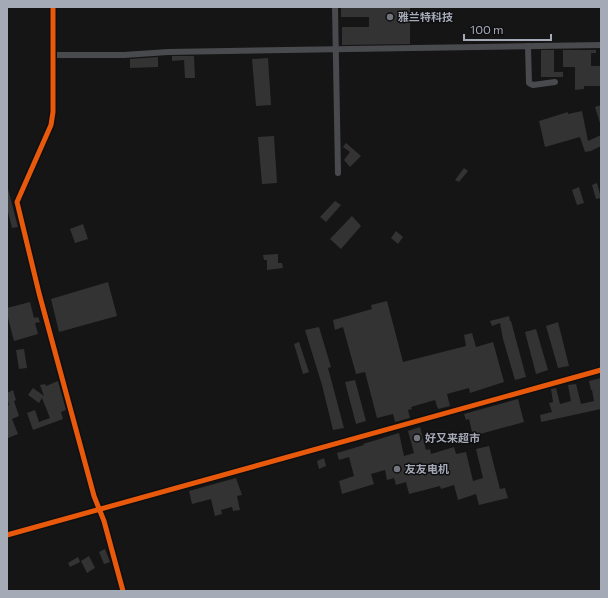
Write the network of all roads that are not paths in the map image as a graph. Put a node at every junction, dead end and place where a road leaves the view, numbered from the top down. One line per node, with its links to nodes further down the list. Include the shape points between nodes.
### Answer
1 (53, 7): 6 (street)
2 (335, 7): 5 (street)
3 (601, 45): 4 (street)
4 (528, 46): 5 (street); 7 (street, via 529,83 533,85)
5 (336, 50): 6 (street); 8 (street)
6 (53, 55): 10 (street, via 51,125 17,202 39,293)
7 (555, 82)
8 (338, 173)
9 (601, 370): 10 (street)
10 (99, 510): 11 (street); 12 (street)
11 (7, 535)
12 (123, 591)

